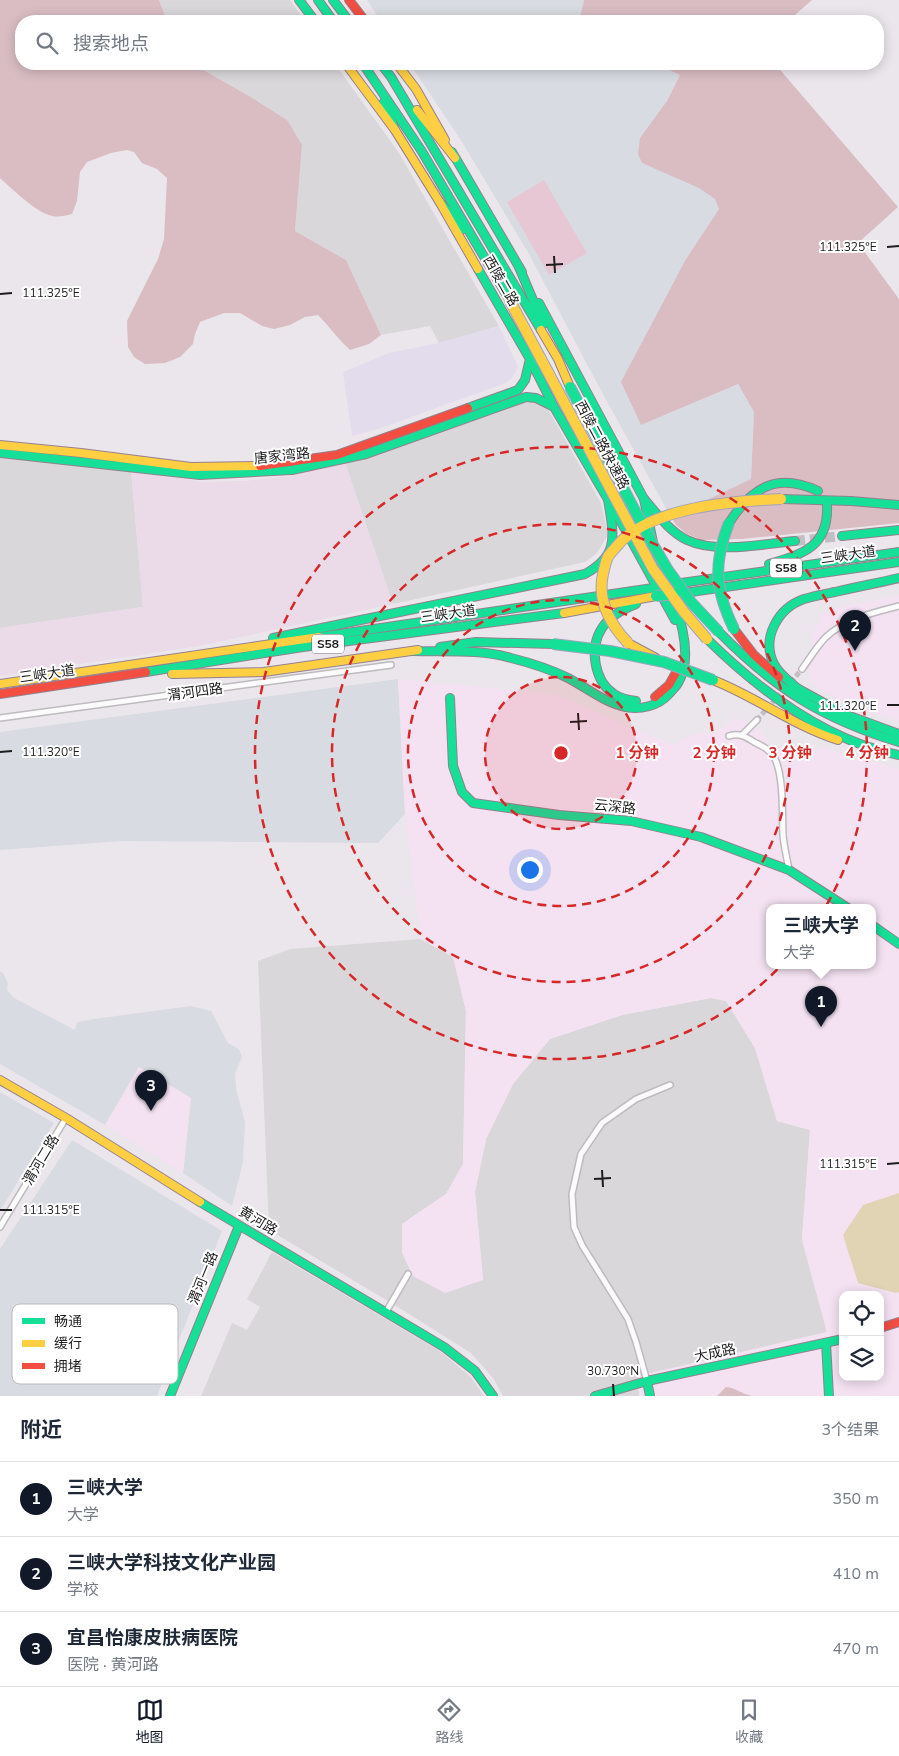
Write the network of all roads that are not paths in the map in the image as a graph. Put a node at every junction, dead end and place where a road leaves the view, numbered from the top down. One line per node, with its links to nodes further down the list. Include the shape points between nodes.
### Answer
1 (299, 0): 5 (main road)
2 (318, 0): 6 (main road)
3 (349, 0): 8 (main road)
4 (336, 4): 7 (main road)
5 (310, 15)
6 (329, 15)
7 (344, 15)
8 (360, 15)
9 (350, 70): 15 (main road, 西陵二路)
10 (368, 70): 14 (main road, 西陵二路快速路)
11 (386, 70): 13 (main road, 西陵二路快速路)
12 (402, 70): 16 (main road, 西陵二路, via 416,88)
13 (391, 77): 16 (main road); 21 (main road, 西陵二路快速路)
14 (376, 82): 15 (main road); 18 (main road, 西陵二路快速路)
15 (395, 130): 17 (main road, 西陵二路)
16 (455, 158): 19 (main road, 西陵二路)
17 (439, 201): 18 (main road); 20 (main road, 西陵二路)
18 (483, 254): 59 (main road, 西陵二路快速路, bridge, via 653,569 684,612 707,639 753,682 814,724)
19 (519, 266): 21 (main road); 23 (main road, 西陵二路)
20 (530, 359): 22 (main road, 西陵二路); 24 (main road, 唐家湾路, via 528,375 518,390 368,445 303,461 240,467 191,467)
21 (558, 359): 35 (main road, 西陵二路快速路, bridge)
22 (554, 407): 25 (main road, 唐家湾路, via 526,397 366,454 292,470 200,475); 26 (main road, 西陵二路)
23 (614, 444): 26 (main road, via 621,469 614,479 603,480); 29 (main road, 西陵二路)
24 (0, 445)
25 (0, 453)
26 (590, 468): 28 (main road, 西陵二路)
27 (818, 491): 50 (main road, bridge, via 800,483 787,482 766,486 748,496 729,522 719,548 717,574 721,599 734,629 764,665)
28 (608, 499): 41 (main road, 西陵二路, via 676,623 680,643 676,676 660,695 644,701 629,701 607,689 600,680 594,647 600,630 610,619); 44 (main road, via 612,547 606,560 585,574)
29 (644, 499): 34 (main road, via 672,530 702,545); 35 (main road)
30 (827, 505): 39 (main road, via 823,533 815,545 801,554)
31 (899, 505): 45 (main road, bridge, via 851,501 729,502 666,517 623,537 607,556 603,567 601,592 608,618 628,643)
32 (899, 530): 33 (main road)
33 (842, 536)
34 (795, 541)
35 (654, 547): 43 (main road, via 681,626 686,658 682,679 673,692 652,705 627,707 548,669 496,654); 58 (main road, 西陵二路快速路, bridge, via 691,602 771,682 833,719)
36 (899, 552): 39 (main road, 三峡大道 / S58)
37 (899, 562): 40 (main road, 三峡大道 / S58)
38 (899, 578): 50 (main road, via 804,599 780,614 772,629 770,654 783,677)
39 (703, 579): 40 (main road, 三峡大道 / S58)
40 (675, 589): 41 (main road, 三峡大道 / S58, bridge)
41 (654, 592): 44 (main road, 三峡大道 / S58); 48 (main road, 三峡大道 / S58, via 551,615 303,647)
42 (899, 606): 47 (street, via 846,624 827,637)
43 (412, 650): 45 (main road, bridge, via 476,642 553,644); 48 (main road, via 264,672)
44 (206, 654): 49 (main road, 三峡大道 / S58)
45 (664, 662): 59 (main road, bridge, via 735,689 822,735 843,742)
46 (391, 665): 53 (street, 渭河四路)
47 (802, 668)
48 (143, 674): 51 (main road, 三峡大道 / S58)
49 (0, 684)
50 (798, 689): 55 (main road, via 856,720)
51 (0, 694)
52 (450, 698): 61 (main road, 云深路, via 453,766 462,792 473,803 631,821 701,837)
53 (0, 718)
54 (758, 720): 56 (street)
55 (899, 734)
56 (742, 735): 57 (street); 61 (street, via 771,752 778,768 783,838)
57 (729, 736)
58 (899, 742)
59 (861, 743): 60 (main road, 西陵二路快速路)
60 (894, 754)
61 (789, 870): 62 (main road, 云深路)
62 (842, 904)
63 (876, 928): 64 (main road)
64 (899, 944)
65 (0, 1080): 67 (main road, 黄河路)
66 (670, 1085): 77 (street, via 636,1099 602,1122 581,1154 572,1194 574,1227 628,1319)
67 (66, 1118): 68 (main road, 黄河路); 69 (street, 渭河二路)
68 (239, 1226): 71 (main road, 黄河路); 76 (main road, 渭河一路)
69 (0, 1227)
70 (408, 1274): 71 (street)
71 (386, 1312): 80 (main road, 黄河路, via 444,1347 475,1371)
72 (899, 1322): 73 (main road)
73 (884, 1327)
74 (839, 1340): 75 (main road, 大成路)
75 (826, 1343): 77 (main road, 大成路); 83 (main road)
76 (178, 1376)
77 (647, 1382): 81 (main road, 大成路); 82 (main road)
78 (175, 1384): 79 (main road, 渭河一路)
79 (170, 1396)
80 (493, 1396)
81 (595, 1396)
82 (650, 1396)
83 (829, 1396)

